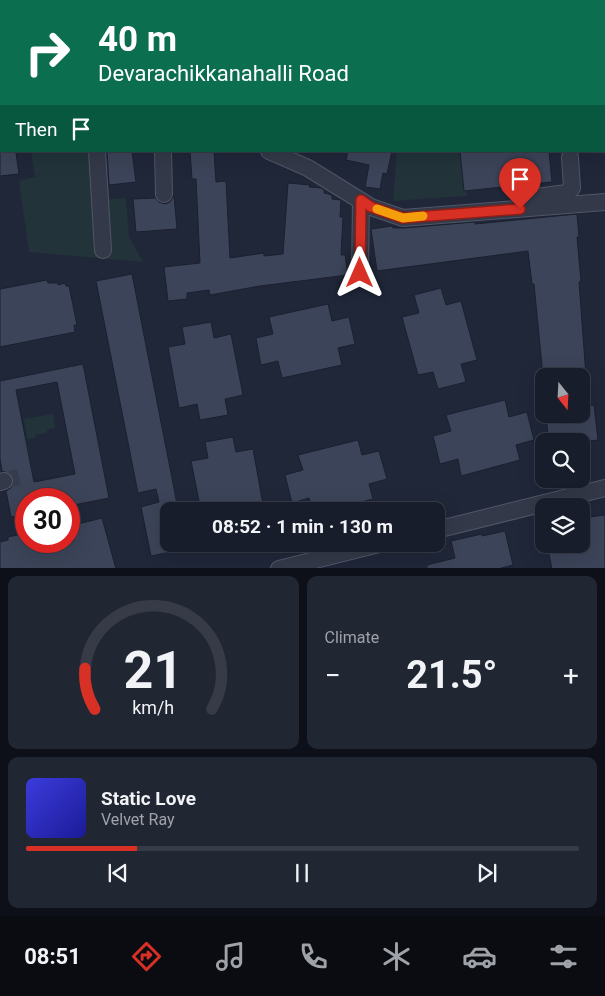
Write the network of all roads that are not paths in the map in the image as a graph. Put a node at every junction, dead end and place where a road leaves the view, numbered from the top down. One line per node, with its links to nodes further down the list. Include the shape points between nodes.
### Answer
1 (97, 152): 9 (street)
2 (162, 152): 5 (street)
3 (271, 152): 6 (street, via 308,168)
4 (570, 157): 8 (street, via 571,191 501,201)
5 (164, 194)
6 (361, 200): 8 (street, via 403,218); 10 (street)
7 (605, 202): 8 (street)
8 (502, 210)
9 (103, 250)
10 (360, 273)
11 (605, 488): 12 (street)
12 (445, 528)
13 (346, 552): 14 (street)
14 (279, 568)

